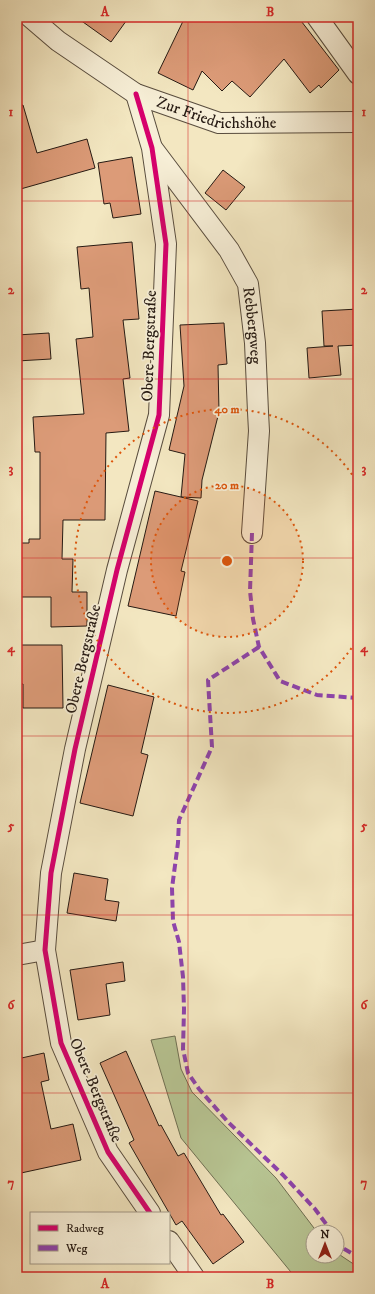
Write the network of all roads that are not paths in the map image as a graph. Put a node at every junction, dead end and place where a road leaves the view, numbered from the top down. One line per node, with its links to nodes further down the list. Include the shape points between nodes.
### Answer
1 (30, 17): 4 (street, Zur Friedrichshöhe, via 58,41)
2 (317, 17): 3 (street)
3 (358, 74)
4 (136, 94): 5 (street, Zur Friedrichshöhe, via 219,122); 6 (street, Obere Bergstraße)
5 (358, 122)
6 (152, 148): 7 (street, Rebbergweg, via 229,250 248,284 255,343 259,431); 8 (street, Obere Bergstraße, via 166,244 159,415 117,570 75,749 51,873)
7 (252, 533)
8 (45, 950): 9 (street); 10 (street, Obere Bergstraße, via 61,1043 108,1152)
9 (17, 956)
10 (149, 1212)
11 (170, 1241): 12 (street)
12 (194, 1277)

